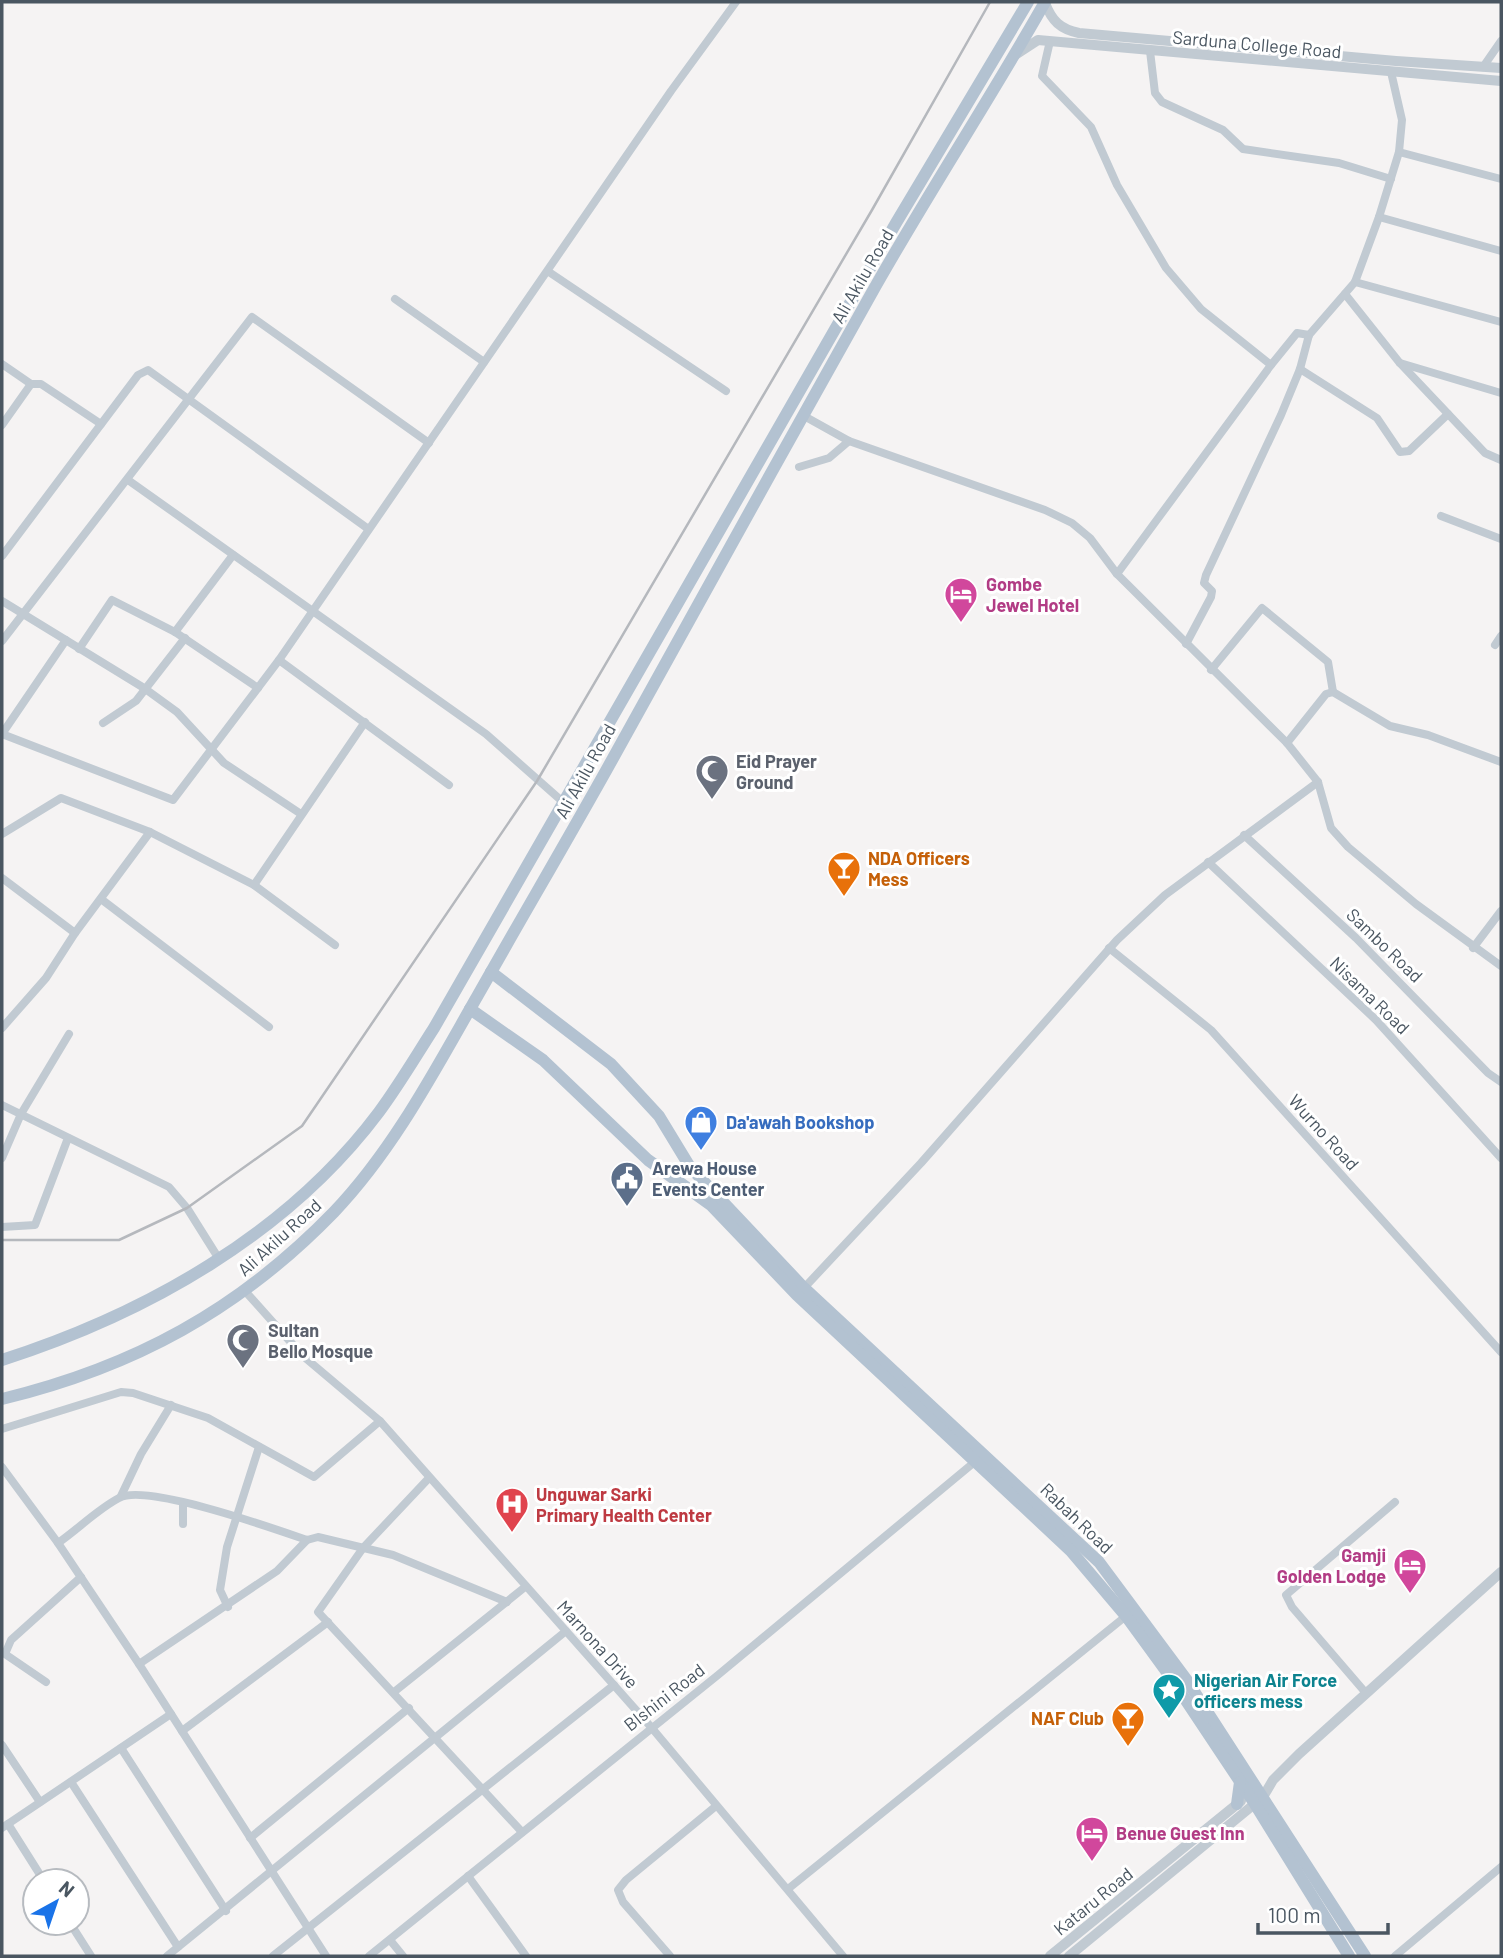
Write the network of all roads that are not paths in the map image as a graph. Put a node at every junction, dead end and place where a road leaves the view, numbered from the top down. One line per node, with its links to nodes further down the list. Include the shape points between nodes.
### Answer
1 (736, 2): 19 (street)
2 (1028, 2): 16 (main road, Ali Akilu Road)
3 (1045, 2): 7 (main road, Ali Akilu Road); 8 (street, Sarduna College Road, via 1052,20 1079,33)
4 (1051, 41): 6 (street, Sarduna College Road); 7 (street, Sarduna College Road, via 1038,40); 28 (street, via 1042,76 1090,127 1117,185 1166,268 1201,309)
5 (1501, 41): 8 (street)
6 (1150, 51): 10 (street, Sarduna College Road); 13 (street, via 1154,93 1162,102 1223,130 1243,149 1339,163)
7 (1015, 55): 17 (main road, Ali Akilu Road)
8 (1483, 67): 9 (street, Sarduna College Road)
9 (1501, 68)
10 (1391, 72): 11 (street, Sarduna College Road); 12 (street, via 1402,120)
11 (1501, 81)
12 (1399, 152): 13 (street); 14 (street)
13 (1391, 178): 15 (street)
14 (1501, 179)
15 (1379, 217): 18 (street); 20 (street)
16 (896, 223): 17 (main road); 73 (main road, Ali Akilu Road)
17 (909, 231): 35 (main road, Ali Akilu Road)
18 (1501, 251)
19 (549, 272): 25 (street); 31 (street)
20 (1355, 282): 21 (street); 23 (street)
21 (1345, 294): 24 (street); 26 (street)
22 (395, 299): 25 (street)
23 (1501, 322)
24 (1309, 335): 28 (street, via 1292,336); 29 (street)
25 (484, 362): 39 (street)
26 (1399, 362): 32 (street); 34 (street)
27 (2, 365): 30 (street)
28 (1270, 365): 48 (street)
29 (1300, 369): 34 (street, via 1377,418 1401,452 1409,452); 57 (street, via 1206,575 1204,583 1212,591)
30 (31, 384): 36 (street, via 41,384); 37 (street)
31 (726, 391)
32 (1501, 393)
33 (188, 400): 36 (street, via 144,371); 39 (street, via 252,317); 42 (street); 44 (street)
34 (1448, 414): 40 (street, via 1485,453)
35 (804, 416): 38 (street); 88 (main road, Ali Akilu Road)
36 (102, 424): 47 (street)
37 (2, 425)
38 (849, 441): 41 (street, via 829,458); 48 (street, via 1072,523 1090,538)
39 (429, 443): 44 (street)
40 (1501, 460)
41 (799, 467)
42 (128, 480): 46 (street); 51 (street)
43 (1441, 516): 45 (street)
44 (367, 528): 50 (street)
45 (1501, 539)
46 (233, 555): 50 (street); 52 (street)
47 (2, 556)
48 (1117, 574): 57 (street)
49 (2, 601): 51 (street)
50 (312, 612): 60 (street); 73 (street, via 485,734)
51 (22, 614): 55 (street); 56 (street)
52 (175, 632): 54 (street); 59 (street, via 112,600)
53 (1501, 636): 58 (street)
54 (185, 639): 62 (street); 63 (street)
55 (66, 640): 59 (street); 67 (street)
56 (2, 641)
57 (1186, 644): 61 (street)
58 (1495, 645)
59 (79, 649): 62 (street)
60 (279, 660): 63 (street); 65 (street)
61 (1211, 670): 64 (street, via 1262,608 1328,662); 68 (street)
62 (144, 688): 66 (street, via 136,701); 69 (street, via 177,712)
63 (258, 688): 69 (street)
64 (1333, 692): 68 (street, via 1326,694); 70 (street, via 1390,726)
65 (365, 722): 72 (street); 74 (street)
66 (103, 723)
67 (2, 734): 69 (street, via 173,800)
68 (1287, 743): 71 (street)
69 (210, 749): 74 (street)
70 (1501, 762)
71 (1318, 782): 77 (street); 86 (street, via 1331,828 1348,847)
72 (449, 785)
73 (563, 802): 100 (main road, Ali Akilu Road, via 435,1028 378,1114 316,1182)
74 (301, 814): 80 (street)
75 (150, 832): 76 (street, via 61,797); 80 (street); 81 (street)
76 (2, 834)
77 (1244, 835): 78 (street); 93 (street, Sambo Road)
78 (1208, 862): 85 (street); 98 (street, Nisama Road, via 1376,1020)
79 (2, 878): 83 (street)
80 (254, 885): 84 (street)
81 (101, 899): 83 (street); 90 (street)
82 (1501, 911): 86 (street)
83 (75, 933): 91 (street)
84 (335, 945)
85 (1109, 948): 101 (street, via 921,1163); 103 (street, Wurno Road, via 1211,1030)
86 (1473, 948): 87 (street)
87 (1501, 966)
88 (491, 972): 89 (main road, Ali Akilu Road); 101 (main road, Rabah Road, via 611,1064 660,1116 690,1167)
89 (470, 1009): 102 (main road, Ali Akilu Road, via 407,1118 362,1181 308,1237); 110 (main road, Rabah Road, via 543,1060 648,1160 711,1205 797,1295)
90 (269, 1027)
91 (2, 1028)
92 (69, 1034): 95 (street)
93 (1501, 1082)
94 (2, 1105): 95 (street)
95 (21, 1114): 96 (street); 97 (street)
96 (68, 1138): 99 (street, via 35,1224); 100 (street, via 169,1187)
97 (2, 1157)
98 (1501, 1158)
99 (2, 1227)
100 (219, 1259): 104 (main road, Ali Akilu Road, via 113,1318)
101 (804, 1288): 144 (main road, Rabah Road, via 1099,1562 1156,1636)
102 (245, 1291): 105 (main road, Ali Akilu Road, via 181,1333 138,1354 74,1379); 107 (street, Marnona Drive, via 303,1356)
103 (1501, 1352)
104 (2, 1360)
105 (2, 1399)
106 (171, 1405): 108 (street, via 121,1392); 109 (street, via 208,1418); 113 (street)
107 (380, 1421): 109 (street, via 314,1477); 112 (street, Marnona Drive)
108 (2, 1429)
109 (259, 1447): 116 (street)
110 (977, 1460): 126 (main road, Rabah Road, via 1071,1551); 136 (street, BIshini Road)
111 (2, 1467): 119 (street)
112 (428, 1479): 120 (street); 123 (street, Marnona Drive)
113 (121, 1496): 115 (street); 119 (street)
114 (1395, 1502): 133 (street, via 1286,1595)
115 (183, 1503): 116 (street); 117 (street)
116 (236, 1516): 118 (street); 125 (street, via 220,1590)
117 (183, 1524)
118 (307, 1540): 120 (street, via 318,1537); 125 (street, via 277,1571)
119 (58, 1543): 122 (street)
120 (363, 1548): 124 (street); 127 (street, via 318,1612)
121 (1501, 1572): 133 (street, Kataru Road)
122 (81, 1577): 129 (street); 130 (street, via 11,1640 5,1654)
123 (526, 1587): 124 (street); 128 (street, Marnona Drive)
124 (507, 1602): 132 (street)
125 (228, 1607): 129 (street)
126 (1126, 1616): 141 (main road, Rabah Road); 155 (street)
127 (328, 1622): 132 (street); 137 (street)
128 (566, 1631): 131 (street, Marnona Drive); 138 (street)
129 (139, 1664): 135 (street)
130 (46, 1682)
131 (614, 1685): 136 (street, Marnona Drive); 143 (street)
132 (394, 1692): 134 (street)
133 (1365, 1692): 144 (street, Kataru Road)
134 (409, 1708): 138 (street); 150 (street)
135 (172, 1714): 137 (street); 140 (street)
136 (652, 1727): 146 (street, Marnona Drive); 149 (street, BIshini Road)
137 (182, 1731): 150 (street)
138 (435, 1736): 143 (street); 153 (street)
139 (2, 1745): 145 (street)
140 (121, 1748): 142 (street); 156 (street)
141 (1240, 1781): 144 (main road, Rabah Road); 147 (main road)
142 (71, 1782): 145 (street); 160 (street)
143 (482, 1788): 149 (street); 157 (street)
144 (1257, 1799): 147 (main road); 147 (street, Kataru Road); 172 (main road, Rabah Road); 173 (main road, Rabah Road)
145 (40, 1802): 148 (street)
146 (716, 1805): 155 (street, Marnona Drive); 168 (street, via 618,1890)
147 (1240, 1808): 170 (street, Kataru Road); 171 (street, Kataru Road)
148 (5, 1826): 151 (street)
149 (522, 1832): 154 (street, BIshini Road)
150 (250, 1838): 153 (street)
151 (34, 1867)
152 (1501, 1867): 174 (street)
153 (273, 1871): 156 (street); 157 (street)
154 (468, 1876): 159 (street, BIshini Road); 167 (street)
155 (788, 1889): 169 (street, Marnona Drive)
156 (226, 1911): 160 (street)
157 (309, 1929): 163 (street); 164 (street)
158 (79, 1937): 161 (street)
159 (390, 1940): 165 (street, BIshini Road); 166 (street)
160 (178, 1947): 162 (street)
161 (91, 1956)
162 (167, 1956)
163 (273, 1956)
164 (326, 1956)
165 (369, 1956)
166 (402, 1956)
167 (526, 1956)
168 (670, 1956)
169 (843, 1956)
170 (1050, 1956)
171 (1069, 1956)
172 (1349, 1956)
173 (1365, 1956)
174 (1395, 1956)

